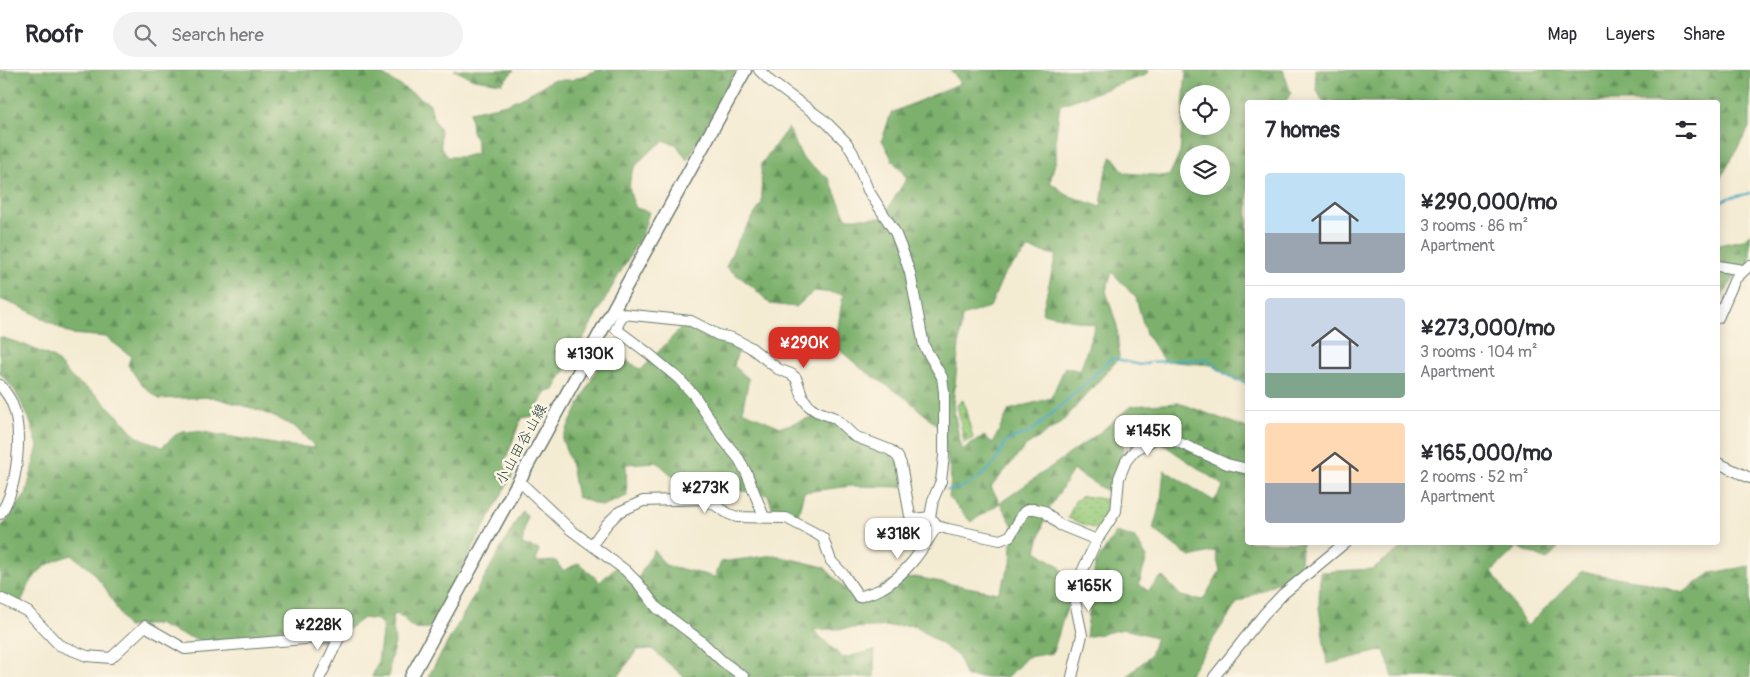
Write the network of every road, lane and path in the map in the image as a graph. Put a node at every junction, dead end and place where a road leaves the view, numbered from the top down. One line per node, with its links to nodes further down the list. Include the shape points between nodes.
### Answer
1 (746, 70): 5 (main road, 小山田谷山線)
2 (759, 70): 14 (street, via 825,121 846,142 904,255 924,346 942,377 944,392 944,456)
3 (1720, 266): 4 (street)
4 (1746, 268): 6 (street, via 1735,279)
5 (618, 312): 11 (main road, 小山田谷山線); 13 (street, via 616,329 679,379 694,395 739,459); 14 (street, via 692,321 750,347 778,369 796,378 803,398 816,411 835,418 854,436 890,450 898,457 902,464 910,516 914,519)
6 (1720, 313)
7 (0, 385): 12 (street, via 12,402 18,443 16,474)
8 (1720, 464): 10 (street)
9 (1245, 469): 16 (street, via 1168,439 1144,444 1135,450 1122,470 1116,511)
10 (1750, 478)
11 (519, 480): 17 (street, via 571,530); 21 (main road, 小山田谷山線)
12 (0, 514)
13 (764, 517): 15 (street, via 786,518 823,538 831,561 860,597 898,578 914,562); 17 (street, via 737,517 705,499 643,501 620,512)
14 (930, 517): 15 (street)
15 (938, 526): 16 (street, via 1000,540 1010,536 1024,512 1036,509 1044,511 1060,525)
16 (1096, 540): 23 (street, via 1078,578 1075,601 1082,635)
17 (592, 545): 22 (street, via 625,570 657,608)
18 (1342, 545): 24 (street, via 1283,594)
19 (0, 598): 20 (street, via 28,612 59,645 87,656 111,658 145,626 185,649 340,636)
20 (320, 677)
21 (411, 677)
22 (744, 677)
23 (1072, 677)
24 (1214, 677)

